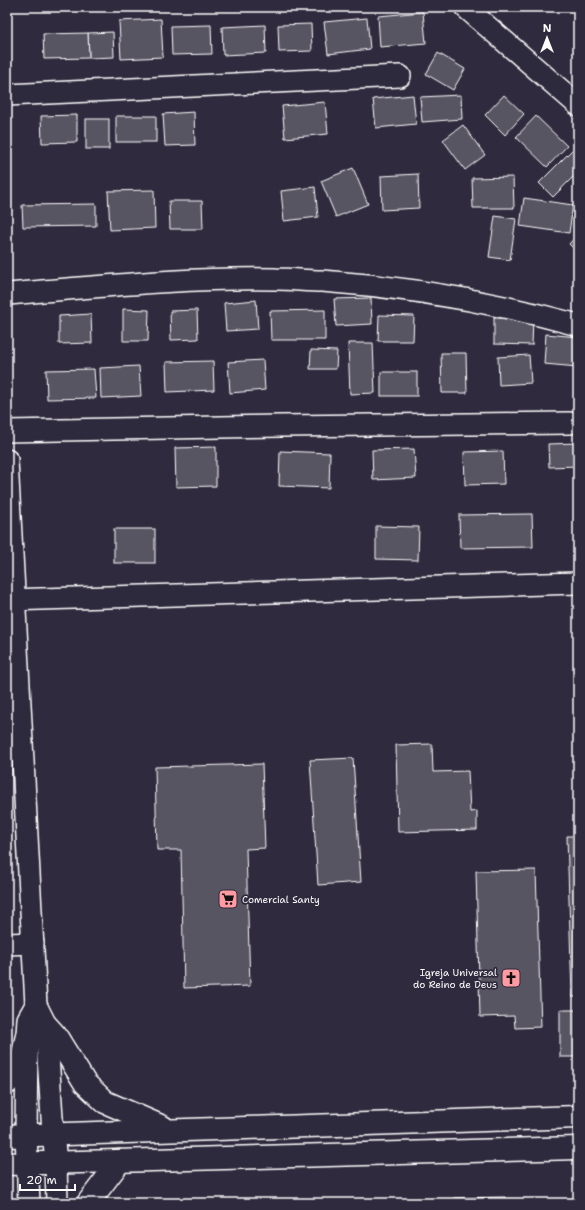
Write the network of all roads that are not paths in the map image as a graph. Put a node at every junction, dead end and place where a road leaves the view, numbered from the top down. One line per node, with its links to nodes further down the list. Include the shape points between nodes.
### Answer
1 (465, 7): 4 (street)
2 (400, 76): 3 (street)
3 (7, 94)
4 (578, 105)
5 (7, 294): 6 (street, via 184,281 277,279 366,284 451,296 537,314)
6 (578, 326)
7 (570, 423): 8 (street)
8 (7, 431)
9 (7, 460): 11 (street)
10 (578, 583): 11 (street)
11 (10, 600): 12 (street)
12 (15, 776): 13 (street)
13 (33, 943): 14 (street); 15 (street)
14 (7, 944)
15 (36, 1005): 16 (street); 17 (street, via 28,1019)
16 (46, 1025): 20 (main road, via 56,1036 85,1083 105,1102); 21 (street)
17 (27, 1035): 18 (main road, via 23,1054); 22 (street)
18 (7, 1083)
19 (578, 1117): 20 (main road)
20 (167, 1130): 21 (main road)
21 (53, 1133): 22 (main road); 25 (street)
22 (16, 1135): 26 (street)
23 (578, 1148): 24 (main road)
24 (120, 1161): 25 (main road); 29 (main road)
25 (56, 1162): 26 (main road); 28 (street)
26 (17, 1164): 27 (street)
27 (29, 1203)
28 (56, 1203)
29 (88, 1203)

